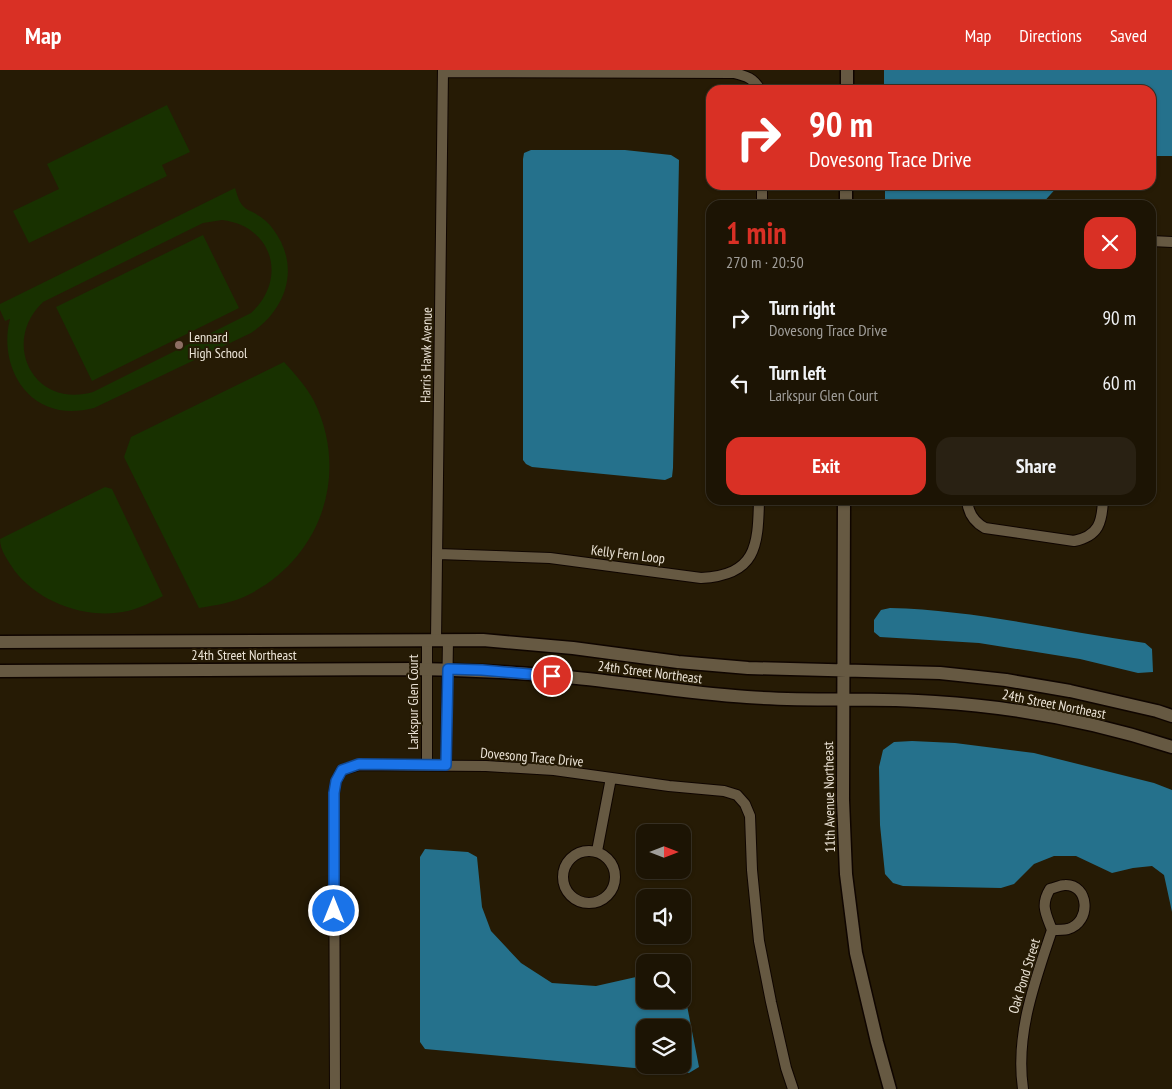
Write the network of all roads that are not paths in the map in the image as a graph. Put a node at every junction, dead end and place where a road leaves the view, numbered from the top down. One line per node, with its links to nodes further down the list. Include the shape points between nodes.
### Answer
1 (847, 70): 5 (street)
2 (443, 71): 3 (street); 12 (street, Harris Hawk Avenue)
3 (675, 72): 4 (street, via 749,76)
4 (758, 85)
5 (847, 85)
6 (1156, 241): 7 (street)
7 (1172, 242)
8 (759, 505): 12 (street, Kelly Fern Loop, via 759,530 751,554 728,575 715,577 701,578 550,558)
9 (844, 505): 18 (street, 11th Avenue Northeast)
10 (968, 505): 11 (street, via 973,519 985,528 1074,541 1088,536 1098,527)
11 (1103, 505)
12 (438, 554): 13 (street, Harris Hawk Avenue)
13 (437, 640): 14 (street, 24th Street Northeast); 15 (street, Larkspur Glen Court); 16 (street); 18 (street, 24th Street Northeast, via 483,640 748,668)
14 (0, 642)
15 (427, 669): 16 (street, 24th Street Northeast); 17 (street, 24th Street Northeast); 22 (street, Larkspur Glen Court)
16 (448, 669): 19 (street, 24th Street Northeast, via 570,677 749,698); 23 (street)
17 (0, 671)
18 (843, 671): 19 (street, 11th Avenue Northeast); 20 (street, 24th Street Northeast, via 940,673 1006,680 1070,691)
19 (843, 699): 21 (street, 24th Street Northeast, via 1006,708 1063,718); 29 (street, 11th Avenue Northeast, via 846,874 856,953)
20 (1172, 716)
21 (1172, 747)
22 (427, 765): 23 (street, Dovesong Trace Drive); 27 (street, Dovesong Trace Drive, via 359,764 342,770 336,781)
23 (446, 765): 24 (street, Dovesong Trace Drive, via 554,770)
24 (611, 778): 25 (street); 28 (street, Dovesong Trace Drive, via 724,791 737,795 745,804 750,816 759,941)
25 (597, 851): 25 (street, via 588,850 572,856 564,871 563,880 570,896 585,904 602,900 614,887 615,870 611,862)
26 (1052, 930): 26 (street, Oak Pond Street, via 1044,898 1050,889 1066,884 1077,888 1085,901 1085,912 1080,922 1069,928); 30 (street, Oak Pond Street, via 1025,1017 1021,1052)
27 (336, 1089)
28 (792, 1089)
29 (890, 1089)
30 (1023, 1089)

